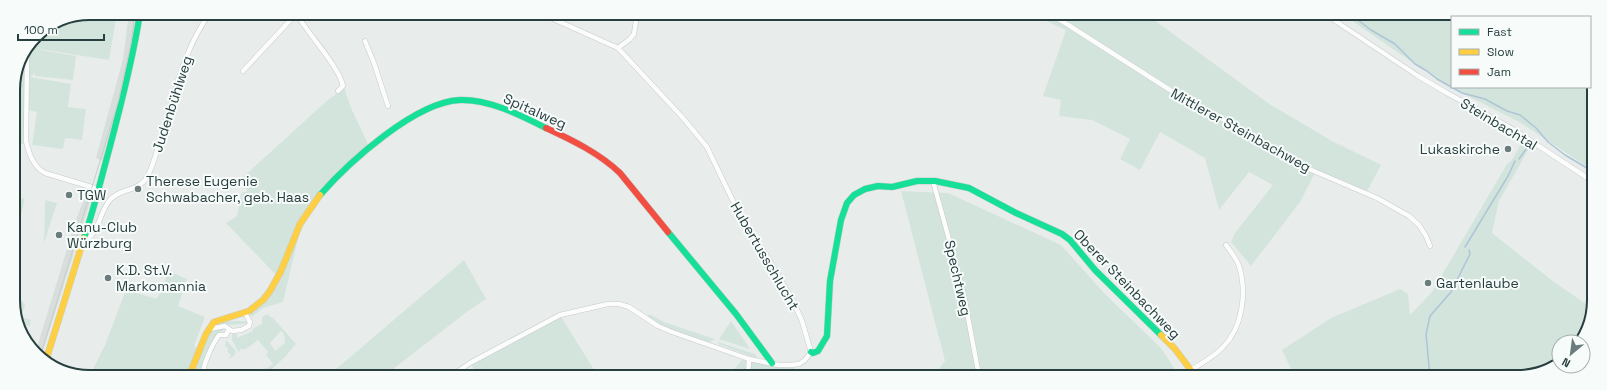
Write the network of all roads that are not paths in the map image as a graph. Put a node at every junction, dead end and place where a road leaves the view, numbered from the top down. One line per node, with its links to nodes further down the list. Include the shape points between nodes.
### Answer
1 (139, 20): 17 (street, via 122,102)
2 (205, 20): 18 (street, Judenbühlweg, via 178,79 148,177 135,188 111,198 92,236)
3 (290, 20): 12 (street)
4 (300, 20): 13 (street, via 336,69 343,86)
5 (554, 20): 10 (street)
6 (636, 20): 10 (street, via 634,34)
7 (1060, 20): 20 (street, Mittlerer Steinbachweg, via 1178,94 1282,152 1302,166 1377,198 1409,216 1419,225)
8 (1335, 20): 15 (street, Steinbachtal, via 1418,76 1516,131)
9 (365, 41): 14 (street)
10 (619, 47): 24 (street, Hubertusschlucht, via 707,147 744,224 765,253 793,301)
11 (27, 59): 17 (street, via 26,141 29,154 38,168 45,173)
12 (243, 71)
13 (338, 91)
14 (388, 106)
15 (1587, 178)
16 (933, 181): 24 (street, Oberer Steinbachweg, via 865,189 854,195 847,203 841,220 830,281 827,336 818,351); 32 (street, Spechtweg, via 964,296); 33 (street, Oberer Steinbachweg, via 968,188 1062,234 1170,344)
17 (98, 189): 18 (street)
18 (84, 240): 25 (street)
19 (1226, 245): 33 (street, via 1238,264 1243,287 1240,319 1224,347)
20 (1430, 246)
21 (245, 313): 22 (street, Spitalweg, via 215,321); 23 (street, via 250,322 248,326 241,330); 27 (street, Spitalweg, via 269,294 298,226 316,200 339,176 381,139 419,112 437,103 458,100 480,102 517,113 586,148 620,172 736,314)
22 (209, 328): 23 (street, via 225,326); 28 (street)
23 (229, 329): 29 (street, via 226,335 219,335 217,338)
24 (811, 352): 27 (street, via 799,364)
25 (47, 356)
26 (749, 359): 27 (street); 30 (street, via 665,329 628,307 608,304 560,315); 31 (street)
27 (772, 363)
28 (192, 370)
29 (202, 370)
30 (460, 370)
31 (748, 370)
32 (978, 370)
33 (1191, 370)

